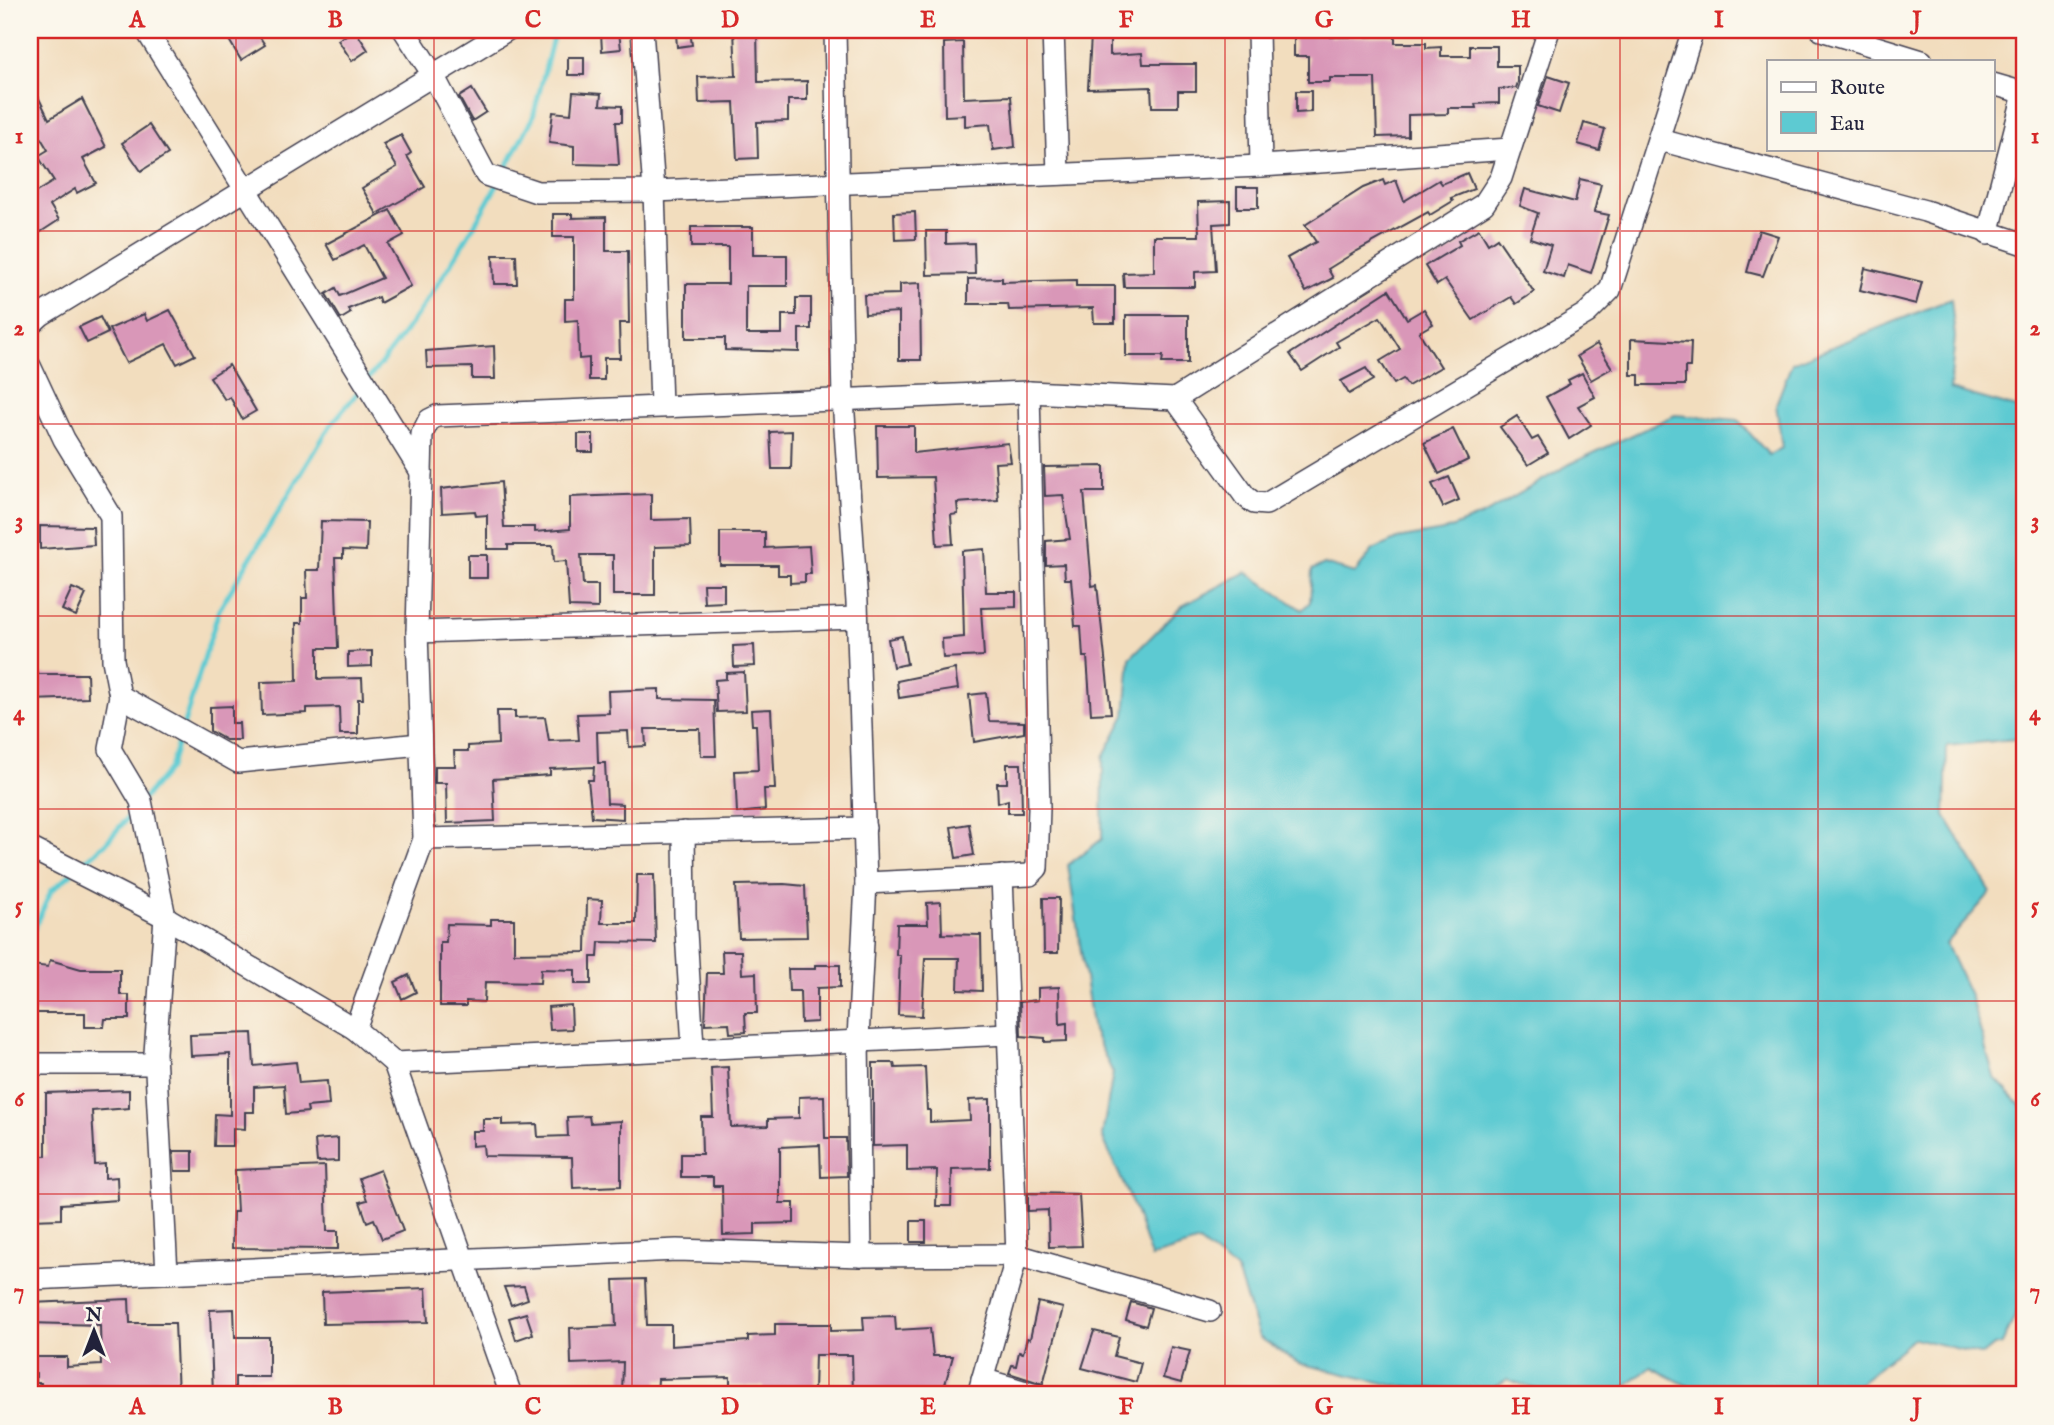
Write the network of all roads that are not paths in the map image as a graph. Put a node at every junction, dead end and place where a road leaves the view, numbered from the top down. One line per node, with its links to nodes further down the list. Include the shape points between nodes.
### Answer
1 (146, 30): 20 (street)
2 (404, 30): 12 (street)
3 (507, 30): 12 (street)
4 (642, 30): 21 (street)
5 (835, 30): 19 (street)
6 (1053, 30): 18 (street)
7 (1258, 30): 17 (street)
8 (1549, 30): 16 (street)
9 (1693, 30): 15 (street)
10 (1821, 30): 11 (street)
11 (1919, 60)
12 (432, 74): 20 (street); 21 (street, via 486,174 537,192)
13 (1994, 83): 14 (street)
14 (2024, 94): 22 (street)
15 (1660, 140): 22 (street, via 1925,211); 27 (street, via 1610,290 1600,303 1266,504 1245,496)
16 (1510, 149): 17 (street); 27 (street, via 1502,178 1484,204)
17 (1261, 166): 18 (street)
18 (1058, 174): 19 (street)
19 (838, 181): 21 (street); 28 (street)
20 (245, 190): 24 (street); 30 (street)
21 (654, 191): 29 (street)
22 (1988, 234): 23 (street)
23 (2024, 244)
24 (30, 326)
25 (30, 366): 33 (street, via 64,439 111,516 113,660)
26 (1029, 392): 27 (street); 28 (street); 39 (street, via 1038,861 1030,875)
27 (1175, 399)
28 (843, 400): 29 (street); 31 (street)
29 (661, 406): 30 (street, via 437,416 423,426)
30 (421, 472): 32 (street)
31 (857, 618): 32 (street); 35 (street)
32 (417, 632): 34 (street)
33 (120, 696): 34 (street, via 238,762); 41 (street, via 110,749 141,801)
34 (420, 744): 37 (street)
35 (865, 828): 36 (street); 40 (street)
36 (684, 832): 37 (street); 45 (street)
37 (424, 839): 42 (street)
38 (30, 848): 41 (street)
39 (1002, 876): 40 (street); 43 (street)
40 (866, 883): 44 (street)
41 (164, 918): 42 (street); 48 (street)
42 (355, 1030): 46 (street)
43 (1007, 1034): 44 (street); 49 (street)
44 (858, 1040): 45 (street); 50 (street)
45 (693, 1047): 46 (street)
46 (394, 1063): 51 (street)
47 (30, 1064): 48 (street)
48 (155, 1064): 52 (street)
49 (1017, 1255): 50 (street); 54 (street); 55 (street)
50 (861, 1256): 51 (street, via 677,1250)
51 (464, 1259): 52 (street); 56 (street)
52 (167, 1273): 53 (street)
53 (30, 1279)
54 (1210, 1311)
55 (980, 1387): 57 (street)
56 (512, 1395)
57 (1036, 1395)

